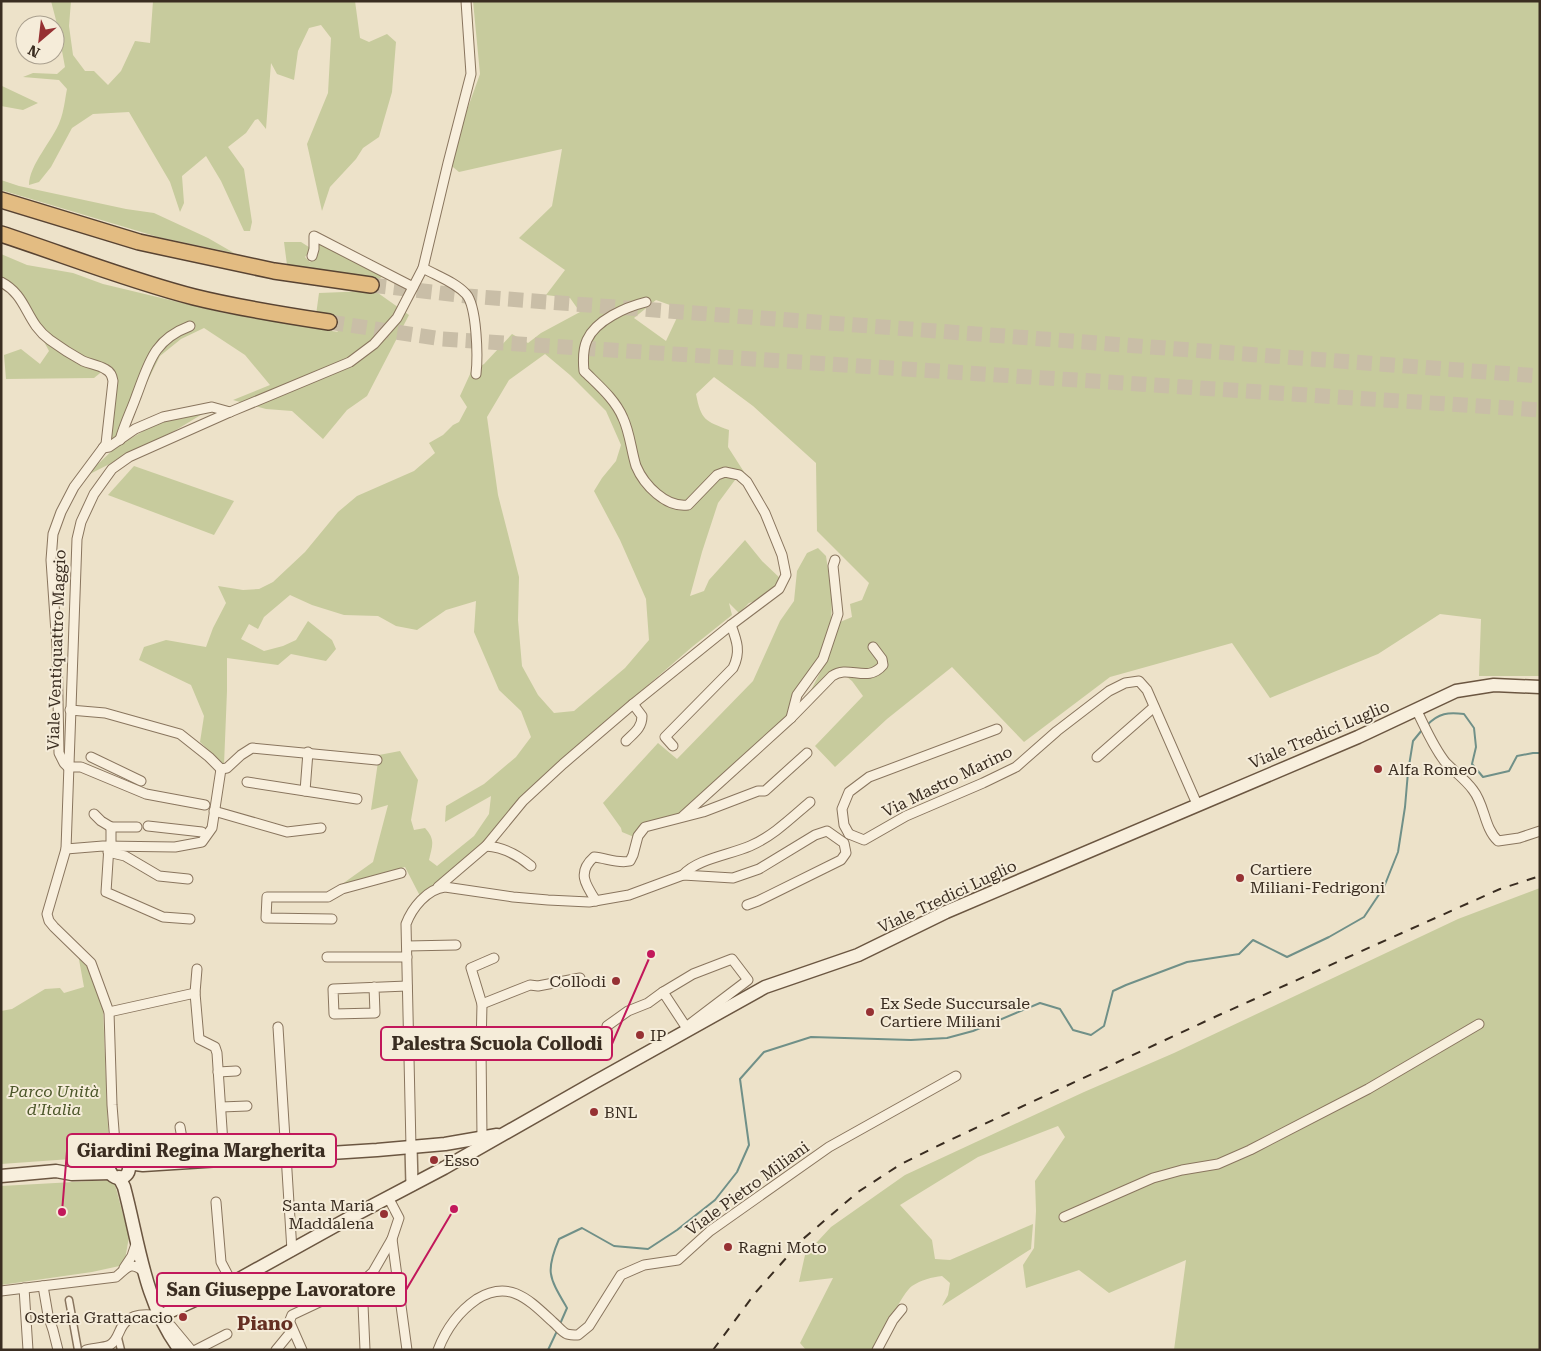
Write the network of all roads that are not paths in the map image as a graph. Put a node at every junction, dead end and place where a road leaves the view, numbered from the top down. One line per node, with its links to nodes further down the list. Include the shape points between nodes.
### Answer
1 (466, 1): 5 (street, Viale Ventiquattro Maggio, via 471,74)
2 (1, 200): 7 (highway, via 139,242 274,271)
3 (1, 234): 10 (highway, via 194,297)
4 (312, 256): 8 (street, via 314,236)
5 (423, 268): 8 (street, Viale Ventiquattro Maggio); 12 (street, via 459,288 470,300 478,358)
6 (1, 282): 15 (street, via 13,289 41,334 84,362 106,369 111,374 113,382)
7 (371, 285)
8 (413, 287): 13 (street, Viale Ventiquattro Maggio, via 397,318 374,344 350,362)
9 (646, 302): 17 (street, via 616,313 596,329 586,343 584,371 623,417 637,467 647,484 661,497 673,504 688,504 717,475 725,472 736,473 743,479 760,505 778,542 786,575 779,589)
10 (329, 322)
11 (190, 326): 14 (street, via 174,332 156,350)
12 (476, 374)
13 (230, 412): 14 (street, via 212,407 163,417 135,429); 23 (street, Viale Ventiquattro Maggio, via 129,457 112,469 94,494 77,539)
14 (120, 440): 15 (street)
15 (103, 448): 33 (street, via 74,487 53,534 51,560 59,752)
16 (835, 560): 24 (street, via 838,614 824,660 797,695)
17 (730, 625): 20 (street); 27 (street, via 738,646 733,668 665,737)
18 (872, 647): 24 (street, via 882,659 880,669 872,674 837,672)
19 (1540, 688): 22 (main road, Viale Tredici Luglio, via 1475,687 1456,691)
20 (632, 704): 26 (street, via 642,716 642,724); 55 (street, via 523,801)
21 (1154, 707): 30 (street); 42 (street, Via Mastro Marino); 54 (street, Via Mastro Marino, via 1139,681 1126,683 1109,691 1056,731 1016,767 906,816 864,840)
22 (1416, 709): 42 (main road, Viale Tredici Luglio); 52 (street, Viale Tredici Luglio, via 1435,747 1474,790 1492,835 1498,841)
23 (70, 710): 33 (street, Viale Ventiquattro Maggio); 34 (street, via 104,713 180,734)
24 (790, 719): 46 (street)
25 (996, 729): 54 (street, via 870,777 849,792 842,808)
26 (626, 740)
27 (673, 746)
28 (308, 752): 32 (street); 34 (street, via 252,748 227,768); 39 (street)
29 (807, 753): 46 (street, via 765,791)
30 (1098, 757)
31 (91, 758): 35 (street)
32 (377, 760)
33 (68, 767): 38 (street, via 81,767); 58 (street, Viale Ventiquattro Maggio)
34 (221, 769): 44 (street)
35 (126, 774): 36 (street); 38 (street)
36 (141, 781)
37 (247, 782): 39 (street)
38 (122, 784): 43 (street, via 146,794)
39 (305, 791): 40 (street)
40 (358, 799)
41 (810, 802): 61 (street, via 773,834 690,868)
42 (1197, 804): 84 (main road, Viale Tredici Luglio, via 946,912 858,955 765,987)
43 (205, 805)
44 (214, 811): 50 (street, via 286,832); 56 (street, via 212,828 202,842)
45 (94, 814): 48 (street)
46 (682, 816): 64 (street, via 646,827 638,836 630,861 623,863 594,856 587,863 584,874)
47 (148, 826): 51 (street)
48 (111, 827): 49 (street); 57 (street)
49 (137, 827)
50 (321, 828)
51 (173, 829): 53 (street); 56 (street)
52 (1540, 831)
53 (202, 832)
54 (847, 838): 61 (street, via 827,831 815,835 759,869 733,878); 65 (street, via 846,852 841,860)
55 (486, 846): 59 (street, via 507,850); 63 (street)
56 (172, 847): 57 (street)
57 (109, 848): 58 (street); 62 (street, via 159,876); 66 (street, via 106,892 163,917)
58 (66, 849): 80 (street, Viale Ventiquattro Maggio, via 47,914 49,921 91,964)
59 (531, 866)
60 (401, 873): 67 (street, via 342,889 328,897 267,897 266,918)
61 (682, 875): 64 (street, via 629,895)
62 (188, 879)
63 (438, 887): 64 (street, via 548,900); 69 (street, via 410,913 406,924)
64 (596, 901)
65 (747, 905)
66 (190, 919)
67 (332, 919)
68 (456, 945): 69 (street)
69 (406, 946): 71 (street)
70 (327, 957): 71 (street)
71 (407, 957): 75 (street)
72 (494, 958): 79 (street, via 470,968)
73 (197, 969): 78 (street)
74 (580, 978): 79 (street, via 538,986 530,984)
75 (407, 986): 76 (street); 95 (street)
76 (374, 987): 76 (street, via 333,989 334,1014 375,1013)
77 (663, 992): 82 (street); 84 (street); 84 (street, Viale Tredici Luglio, via 693,974 732,959 748,980)
78 (195, 994): 80 (street); 88 (street, via 199,1039 214,1047)
79 (482, 1004): 86 (street)
80 (109, 1012): 99 (street, Viale Ventiquattro Maggio, via 112,1105)
81 (1478, 1024): 104 (street, via 1368,1089 1250,1150 1218,1164 1153,1178)
82 (607, 1026)
83 (278, 1027): 96 (street)
84 (687, 1028): 93 (main road, Viale Tredici Luglio)
85 (529, 1034): 86 (street)
86 (480, 1048): 94 (street)
87 (236, 1071): 88 (street)
88 (218, 1072): 91 (street)
89 (956, 1076): 133 (street, Viale Pietro Miliani, via 829,1147 710,1231 678,1260 644,1265 621,1275 589,1326 578,1335 566,1334 523,1295 497,1291 470,1304 455,1318)
90 (248, 1106): 91 (street)
91 (221, 1107): 97 (street)
92 (180, 1127): 98 (street)
93 (504, 1133): 94 (main road); 101 (main road)
94 (482, 1137): 95 (main road)
95 (411, 1147): 96 (main road); 101 (street)
96 (286, 1156): 97 (main road); 107 (street)
97 (224, 1160): 98 (main road)
98 (186, 1161): 99 (main road)
99 (120, 1170): 100 (main road, via 66,1168); 106 (main road, Viale Ventiquattro Maggio)
100 (1, 1176)
101 (412, 1185): 103 (main road)
102 (216, 1202): 111 (street, via 221,1262)
103 (390, 1202): 105 (street, via 399,1218); 107 (main road)
104 (1064, 1217)
105 (392, 1239): 110 (street, via 373,1272); 132 (street)
106 (136, 1241): 108 (street); 109 (main road, Viale Ventiquattro Maggio)
107 (292, 1251): 111 (main road)
108 (124, 1268): 109 (street, via 137,1266); 112 (street, via 116,1276)
109 (144, 1271): 117 (main road, Viale Ventiquattro Maggio)
110 (362, 1282): 118 (street, via 299,1311); 131 (street)
111 (232, 1283): 117 (main road)
112 (43, 1286): 113 (street); 122 (street)
113 (24, 1288): 114 (street); 121 (street)
114 (1, 1290)
115 (69, 1300): 123 (street)
116 (902, 1309): 134 (street)
117 (162, 1320): 120 (street, via 138,1315 123,1324); 126 (main road, Viale Ventiquattro Maggio); 127 (street)
118 (290, 1320): 129 (street, via 290,1333); 130 (street)
119 (227, 1334): 128 (street)
120 (118, 1338): 124 (street, via 108,1346); 125 (street)
121 (28, 1350)
122 (58, 1350)
123 (78, 1350)
124 (86, 1350)
125 (121, 1350)
126 (180, 1350)
127 (191, 1350)
128 (196, 1350)
129 (276, 1350)
130 (302, 1350)
131 (365, 1350)
132 (407, 1350)
133 (438, 1350)
134 (877, 1350)

